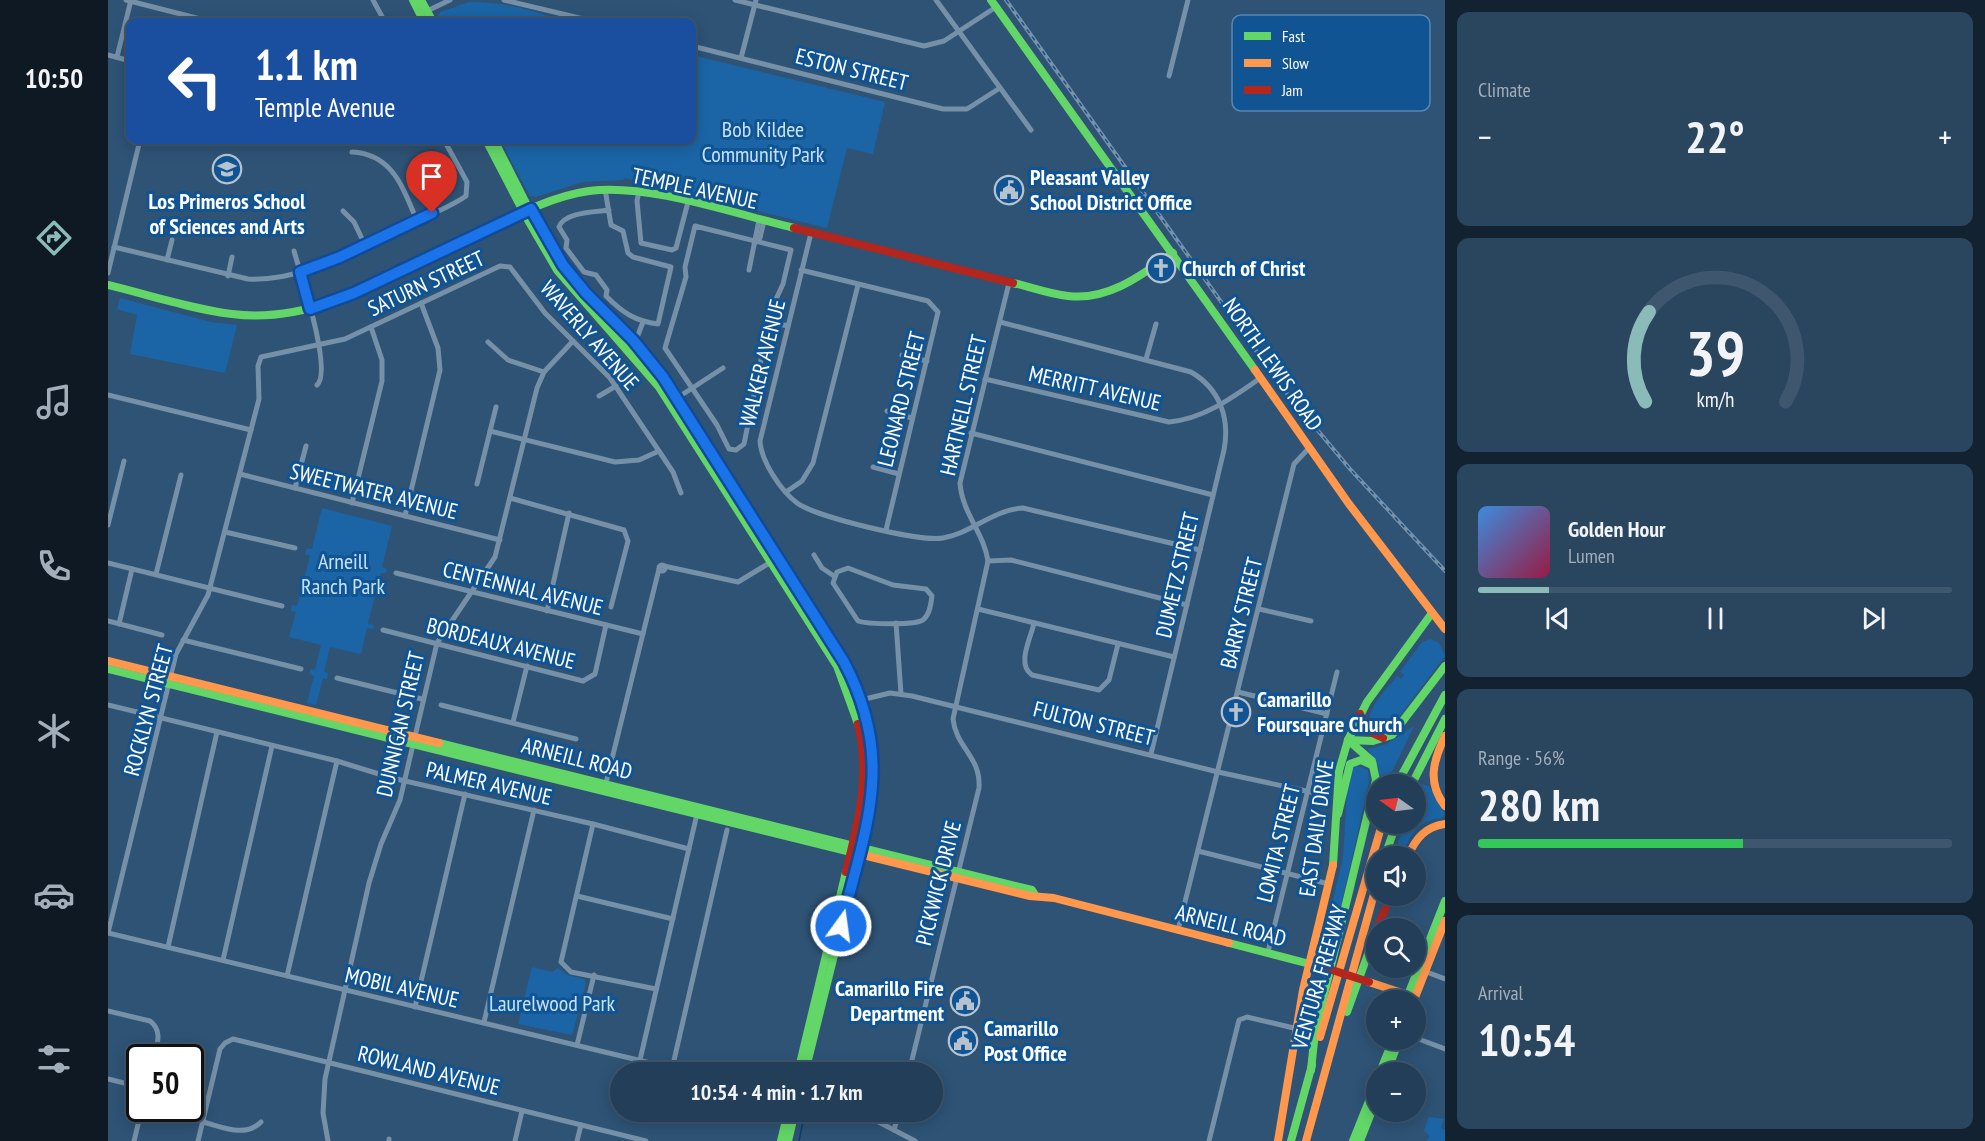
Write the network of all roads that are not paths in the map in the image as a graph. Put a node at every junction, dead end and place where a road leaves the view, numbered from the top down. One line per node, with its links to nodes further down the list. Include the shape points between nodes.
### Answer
1 (129, 0): 13 (street); 21 (street)
2 (373, 0): 14 (street)
3 (413, 0): 12 (main road)
4 (421, 0): 12 (main road)
5 (450, 0): 12 (street)
6 (504, 0): 17 (street)
7 (735, 0): 10 (street)
8 (936, 0): 18 (street)
9 (1188, 0): 24 (street)
10 (755, 2): 18 (street, via 919,46 940,43); 22 (street)
11 (994, 4): 18 (street); 46 (main road, NORTH LEWIS ROAD)
12 (423, 12): 15 (main road); 16 (main road)
13 (197, 18)
14 (384, 18)
15 (424, 18)
16 (429, 18)
17 (579, 18)
18 (959, 32): 25 (street)
19 (696, 47): 22 (street, ESTON STREET)
20 (108, 55): 21 (street)
21 (117, 57): 23 (street)
22 (741, 58): 25 (street, ESTON STREET, via 943,109 967,109)
23 (126, 60)
24 (1169, 75)
25 (1000, 88): 26 (street)
26 (1031, 130)
27 (139, 144): 44 (street)
28 (446, 144): 39 (street, via 468,189 463,198)
29 (488, 144): 36 (main road)
30 (496, 144): 36 (main road)
31 (352, 152): 39 (street, via 376,157 393,170)
32 (605, 189): 33 (main road, TEMPLE AVENUE); 35 (street); 36 (main road, TEMPLE AVENUE, via 563,196)
33 (639, 191): 34 (main road, TEMPLE AVENUE); 34 (street, via 641,243 672,250 676,248)
34 (688, 202): 38 (main road, TEMPLE AVENUE)
35 (609, 210): 61 (street, via 611,225 623,231 628,253 671,267 658,324); 61 (street, via 571,216 561,221 559,227 567,240 566,248 584,272 596,275 607,290 606,296 627,316)
36 (527, 211): 59 (main road, TEMPLE AVENUE, via 354,293); 66 (main road, via 586,293); 118 (main road, via 553,264 648,372)
37 (343, 212): 43 (street, via 354,222)
38 (762, 220): 40 (main road, TEMPLE AVENUE); 42 (street)
39 (417, 221): 43 (street)
40 (811, 233): 51 (street, WALKER AVENUE); 55 (main road, TEMPLE AVENUE)
41 (172, 240): 48 (street)
42 (756, 242): 50 (street); 60 (street, via 791,250 783,284); 80 (street, via 695,226 686,277 665,348)
43 (365, 245): 52 (street)
44 (114, 247): 48 (street); 53 (street)
45 (294, 251): 52 (street)
46 (1173, 252): 55 (main road, TEMPLE AVENUE, via 1131,282 1099,295 1067,296); 77 (main road, NORTH LEWIS ROAD)
47 (232, 257): 54 (street)
48 (168, 260): 54 (street)
49 (506, 266): 58 (street, SATURN STREET); 67 (street, WAVERLY AVENUE, via 515,271 539,305)
50 (749, 270)
51 (801, 270): 57 (street, LEONARD STREET); 64 (street, WALKER AVENUE)
52 (300, 272): 54 (street, via 256,279); 59 (street)
53 (108, 273)
54 (228, 276)
55 (1009, 283): 62 (street, HARTNELL STREET)
56 (108, 285): 59 (main road, TEMPLE AVENUE, via 232,314 269,315)
57 (858, 285): 73 (street, LEONARD STREET, via 935,306 939,319); 102 (street, via 813,463 802,481)
58 (421, 303): 65 (street, SATURN STREET); 108 (street, via 438,348 440,370)
59 (310, 309): 69 (street)
60 (766, 321): 64 (street); 80 (street, via 754,404 741,448 729,448)
61 (642, 322): 66 (street)
62 (1000, 322): 71 (street); 76 (street, HARTNELL STREET)
63 (1156, 324): 71 (street)
64 (788, 326): 102 (street, WALKER AVENUE, via 760,441 762,453)
65 (371, 327): 69 (street, SATURN STREET); 106 (street, via 382,360 382,381)
66 (633, 340): 83 (main road)
67 (573, 341): 75 (street, DUNNIGAN STREET); 79 (street, WAVERLY AVENUE)
68 (488, 342): 75 (street, via 514,364)
69 (319, 346): 72 (street, SATURN STREET, via 266,354); 78 (street, via 322,375)
70 (902, 355): 73 (street)
71 (1146, 359): 84 (street, via 1197,376)
72 (259, 360): 88 (street, ROCKLYN STREET, via 259,399)
73 (927, 361): 87 (street, LEONARD STREET)
74 (723, 368): 80 (street)
75 (544, 372): 91 (street, DUNNIGAN STREET)
76 (985, 379): 84 (street, MERRITT AVENUE, via 1160,422 1189,419); 90 (street, HARTNELL STREET)
77 (1259, 379): 84 (street, MERRITT AVENUE); 93 (main road, NORTH LEWIS ROAD)
78 (317, 385)
79 (616, 386): 82 (street); 94 (street, WAVERLY AVENUE)
80 (692, 389): 83 (street)
81 (108, 395): 88 (street)
82 (599, 396)
83 (677, 398): 159 (main road, via 844,662)
84 (1221, 404): 104 (street, DUMETZ STREET, via 1227,434)
85 (496, 407): 89 (street)
86 (887, 411): 87 (street)
87 (912, 418): 98 (street, LEONARD STREET)
88 (251, 430): 97 (street, ROCKLYN STREET)
89 (490, 431): 91 (street); 100 (street)
90 (971, 433): 104 (street); 110 (street, HARTNELL STREET, via 960,488)
91 (525, 439): 94 (street, via 615,462 639,460); 105 (street, DUNNIGAN STREET)
92 (306, 446): 101 (street)
93 (1309, 448): 130 (street, BARRY STREET, via 1294,464); 132 (main road, NORTH LEWIS ROAD)
94 (659, 451): 103 (street, WAVERLY AVENUE, via 677,478)
95 (124, 461): 109 (street)
96 (873, 468): 98 (street)
97 (240, 474): 101 (street, SWEETWATER AVENUE); 112 (street, ROCKLYN STREET)
98 (899, 474): 111 (street, LEONARD STREET)
99 (181, 475): 122 (street)
100 (477, 484)
101 (295, 488): 106 (street, SWEETWATER AVENUE)
102 (786, 492): 111 (street, WALKER AVENUE, via 814,512)
103 (681, 493)
104 (1213, 495): 115 (street, DUMETZ STREET)
105 (510, 498): 107 (street); 113 (street, DUNNIGAN STREET)
106 (352, 502): 108 (street, SWEETWATER AVENUE)
107 (569, 513): 128 (street, via 620,527 626,533 628,541); 131 (street)
108 (405, 516): 113 (street, SWEETWATER AVENUE)
109 (108, 525)
110 (975, 526): 111 (street, WALKER AVENUE, via 938,539); 115 (street, WALKER AVENUE, via 1002,510 1030,508); 117 (street, HARTNELL STREET)
111 (886, 530)
112 (225, 532): 114 (street); 124 (street, ROCKLYN STREET)
113 (500, 540): 125 (street, DUNNIGAN STREET, via 492,564)
114 (295, 548)
115 (1200, 550): 126 (street, DUMETZ STREET)
116 (814, 555): 123 (street, via 822,568)
117 (987, 561): 126 (street, via 1011,560); 129 (street, HARTNELL STREET)
118 (771, 562): 142 (street, via 738,582 661,568); 169 (main road, via 837,666 853,702)
119 (108, 563): 120 (street)
120 (132, 569): 122 (street); 137 (street)
121 (396, 573): 125 (street, CENTENNIAL AVENUE)
122 (156, 574): 124 (street)
123 (834, 576): 135 (street, via 835,588 858,621); 135 (street, via 848,568 893,585 929,590 931,601 923,620)
124 (210, 588): 127 (street); 143 (street, ROCKLYN STREET, via 202,610)
125 (470, 592): 131 (street, CENTENNIAL AVENUE); 144 (street, DUNNIGAN STREET)
126 (1187, 605): 146 (street, DUMETZ STREET)
127 (282, 606)
128 (611, 607)
129 (978, 609): 136 (street); 162 (street, HARTNELL STREET)
130 (1259, 609): 134 (street); 155 (street, BARRY STREET)
131 (547, 611): 138 (street, CENTENNIAL AVENUE)
132 (1432, 613): 139 (main road, NORTH LEWIS ROAD); 164 (main road, EAST DAILY DRIVE)
133 (108, 621): 137 (street)
134 (1311, 621)
135 (896, 623): 156 (street)
136 (1034, 623): 145 (street); 145 (street, via 1024,663 1032,675 1099,690 1109,680)
137 (119, 624): 141 (street)
138 (606, 625): 142 (street, CENTENNIAL AVENUE); 148 (street, BORDEAUX AVENUE, via 596,670 588,680)
139 (1445, 629)
140 (383, 630): 144 (street, BORDEAUX AVENUE)
141 (162, 634)
142 (643, 634): 184 (street)
143 (183, 640): 151 (street); 154 (street, ROCKLYN STREET)
144 (437, 643): 148 (street, BORDEAUX AVENUE); 158 (street, DUNNIGAN STREET)
145 (1118, 644): 146 (street)
146 (1174, 657): 177 (street, DUMETZ STREET)
147 (108, 661): 154 (main road, ARNEILL ROAD)
148 (527, 666): 167 (street)
149 (1445, 666): 172 (main road)
150 (108, 669): 154 (main road, ARNEILL ROAD)
151 (301, 669)
152 (1337, 672): 163 (street, LOMITA STREET)
153 (337, 678): 158 (street)
154 (170, 680): 165 (street, ROCKLYN STREET); 173 (main road, ARNEILL ROAD)
155 (1238, 692): 163 (street); 180 (street, BARRY STREET)
156 (901, 694): 159 (street, FULTON STREET, via 884,693); 162 (street, FULTON STREET)
157 (1445, 695): 181 (main road)
158 (422, 699): 173 (street, DUNNIGAN STREET)
159 (861, 700): 176 (main road)
160 (108, 705): 165 (street, PALMER AVENUE)
161 (441, 705): 167 (street)
162 (954, 706): 177 (street, FULTON STREET); 201 (street, PICKWICK DRIVE, via 955,731 975,762 979,779)
163 (1327, 714): 185 (street, LOMITA STREET)
164 (1360, 714): 172 (main road, via 1371,733); 174 (main road, EAST DAILY DRIVE)
165 (161, 717): 168 (street, PALMER AVENUE); 209 (street, ROCKLYN STREET)
166 (1445, 719): 182 (main road)
167 (513, 722): 171 (street)
168 (217, 732): 175 (street, PALMER AVENUE); 210 (street)
169 (861, 736): 176 (main road, via 868,740); 198 (main road, via 864,791)
170 (1445, 736): 188 (main road, via 1432,772 1432,785)
171 (576, 738)
172 (1386, 739): 174 (main road)
173 (413, 740): 183 (street, DUNNIGAN STREET); 184 (main road, ARNEILL ROAD)
174 (1348, 740): 179 (main road, via 1367,756); 191 (main road, EAST DAILY DRIVE, via 1339,771)
175 (272, 746): 178 (street, PALMER AVENUE); 214 (street)
176 (872, 752): 198 (main road, via 874,792)
177 (1150, 754): 180 (street, FULTON STREET)
178 (337, 761): 183 (street, PALMER AVENUE); 219 (street)
179 (1374, 768): 191 (main road, via 1363,760 1350,764); 240 (main road, via 1374,792 1316,1032)
180 (1218, 772): 185 (street, FULTON STREET); 199 (street, BARRY STREET)
181 (1402, 774)
182 (1417, 774)
183 (404, 781): 186 (street, PALMER AVENUE); 223 (street, DUNNIGAN STREET, via 398,809 381,844 369,883)
184 (605, 788): 190 (main road, ARNEILL ROAD); 198 (main road, ARNEILL ROAD)
185 (1307, 793): 187 (street, FULTON STREET); 200 (street, LOMITA STREET)
186 (465, 794): 189 (street, PALMER AVENUE); 224 (street)
187 (1320, 794)
188 (1445, 806)
189 (534, 810): 192 (street, PALMER AVENUE); 226 (street)
190 (696, 814): 197 (street); 198 (main road, ARNEILL ROAD)
191 (1338, 814): 202 (main road, EAST DAILY DRIVE)
192 (593, 824): 197 (street, PALMER AVENUE); 203 (street)
193 (1445, 825): 196 (main road, via 1422,832)
194 (728, 830): 236 (street)
195 (1379, 834): 240 (main road, VENTURA FREEWAY)
196 (1414, 846)
197 (689, 849): 206 (street)
198 (857, 849): 201 (main road, ARNEILL ROAD); 237 (main road); 238 (main road)
199 (1198, 851): 200 (street); 208 (street, BARRY STREET)
200 (1287, 874): 202 (street); 212 (street, LOMITA STREET)
201 (957, 875): 208 (main road, ARNEILL ROAD, via 1032,890 1035,894); 239 (street, PICKWICK DRIVE)
202 (1329, 884): 216 (main road, EAST DAILY DRIVE)
203 (577, 896): 206 (street); 218 (street, via 561,954 564,966 571,972)
204 (1371, 906): 232 (main road, VENTURA FREEWAY)
205 (1444, 907): 211 (main road)
206 (673, 919): 221 (street)
207 (1445, 921): 215 (main road)
208 (1178, 930): 212 (main road, ARNEILL ROAD)
209 (108, 933): 210 (street, MOBIL AVENUE)
210 (168, 946): 214 (street, MOBIL AVENUE)
211 (1426, 951)
212 (1268, 952): 216 (main road, ARNEILL ROAD)
213 (1366, 958): 232 (main road)
214 (223, 960): 219 (street, MOBIL AVENUE)
215 (1426, 960)
216 (1309, 963): 222 (main road, ARNEILL ROAD, bridge); 227 (main road, EAST DAILY DRIVE)
217 (1426, 972): 220 (street)
218 (594, 975): 221 (street); 230 (street)
219 (287, 976): 223 (street, MOBIL AVENUE)
220 (1445, 979)
221 (656, 989): 233 (street)
222 (1389, 990)
223 (346, 991): 224 (street, MOBIL AVENUE); 234 (street, DUNNIGAN STREET)
224 (416, 1007): 226 (street, MOBIL AVENUE)
225 (108, 1011): 229 (street, via 150,1021 157,1028)
226 (484, 1022): 230 (street, MOBIL AVENUE)
227 (1298, 1029): 265 (street, via 1247,1017 1239,1020); 266 (main road, EAST DAILY DRIVE)
228 (1426, 1042): 231 (street)
229 (157, 1044)
230 (577, 1045): 233 (street, MOBIL AVENUE)
231 (1445, 1049)
232 (1330, 1053): 268 (main road, VENTURA FREEWAY)
233 (640, 1060): 235 (street, MOBIL AVENUE)
234 (330, 1062): 244 (street, ROWLAND AVENUE); 245 (street, ROWLAND AVENUE, via 233,1039 222,1046); 258 (street, DUNNIGAN STREET, via 323,1097)
235 (647, 1062)
236 (674, 1062)
237 (801, 1062)
238 (807, 1062)
239 (911, 1062)
240 (1311, 1070): 267 (main road, VENTURA FREEWAY)
241 (108, 1080): 242 (street)
242 (126, 1084)
243 (1366, 1108): 269 (main road)
244 (522, 1111): 254 (street, ROWLAND AVENUE); 259 (street)
245 (204, 1118)
246 (139, 1122): 256 (street)
247 (203, 1122): 248 (street, via 243,1131); 257 (street)
248 (261, 1122)
249 (786, 1122): 262 (main road)
250 (793, 1122): 263 (main road)
251 (879, 1122): 255 (street)
252 (896, 1122): 255 (street)
253 (1368, 1122): 270 (main road)
254 (580, 1125): 260 (street); 261 (street, ROWLAND AVENUE)
255 (894, 1130): 264 (street)
256 (134, 1141)
257 (198, 1141)
258 (328, 1141)
259 (515, 1141)
260 (577, 1141)
261 (646, 1141)
262 (781, 1141)
263 (788, 1141)
264 (915, 1141)
265 (1209, 1141)
266 (1278, 1141)
267 (1291, 1141)
268 (1306, 1141)
269 (1353, 1141)
270 (1360, 1141)

